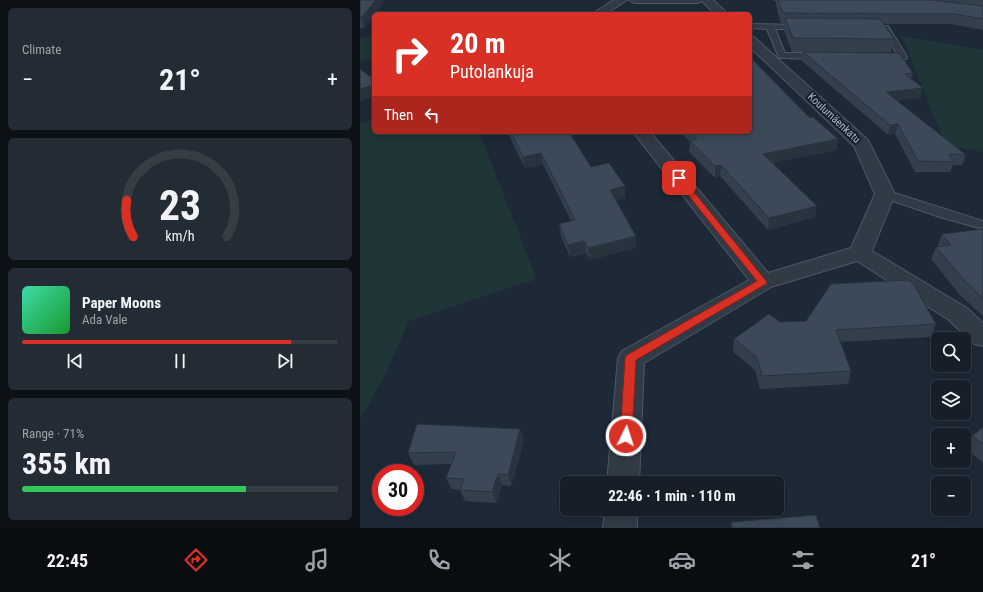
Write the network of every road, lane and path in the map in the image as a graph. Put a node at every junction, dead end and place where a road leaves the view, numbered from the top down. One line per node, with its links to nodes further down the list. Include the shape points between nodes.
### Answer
1 (622, 0): 5 (street)
2 (634, 0): 3 (street)
3 (697, 0)
4 (706, 0): 6 (street)
5 (601, 12)
6 (720, 12)
7 (752, 26): 8 (lane)
8 (770, 26): 9 (lane); 12 (lane, via 782,56)
9 (816, 27)
10 (877, 28): 13 (lane, via 885,28 903,57)
11 (752, 42): 15 (street, Koulumäenkatu, via 862,144)
12 (828, 56)
13 (873, 57)
14 (644, 134): 18 (street)
15 (885, 194): 16 (lane); 17 (street)
16 (979, 224)
17 (860, 253): 18 (street); 19 (street, via 958,314)
18 (763, 282): 20 (street, via 631,358)
19 (983, 337)
20 (623, 476)
21 (621, 516): 22 (street)
22 (620, 528)

